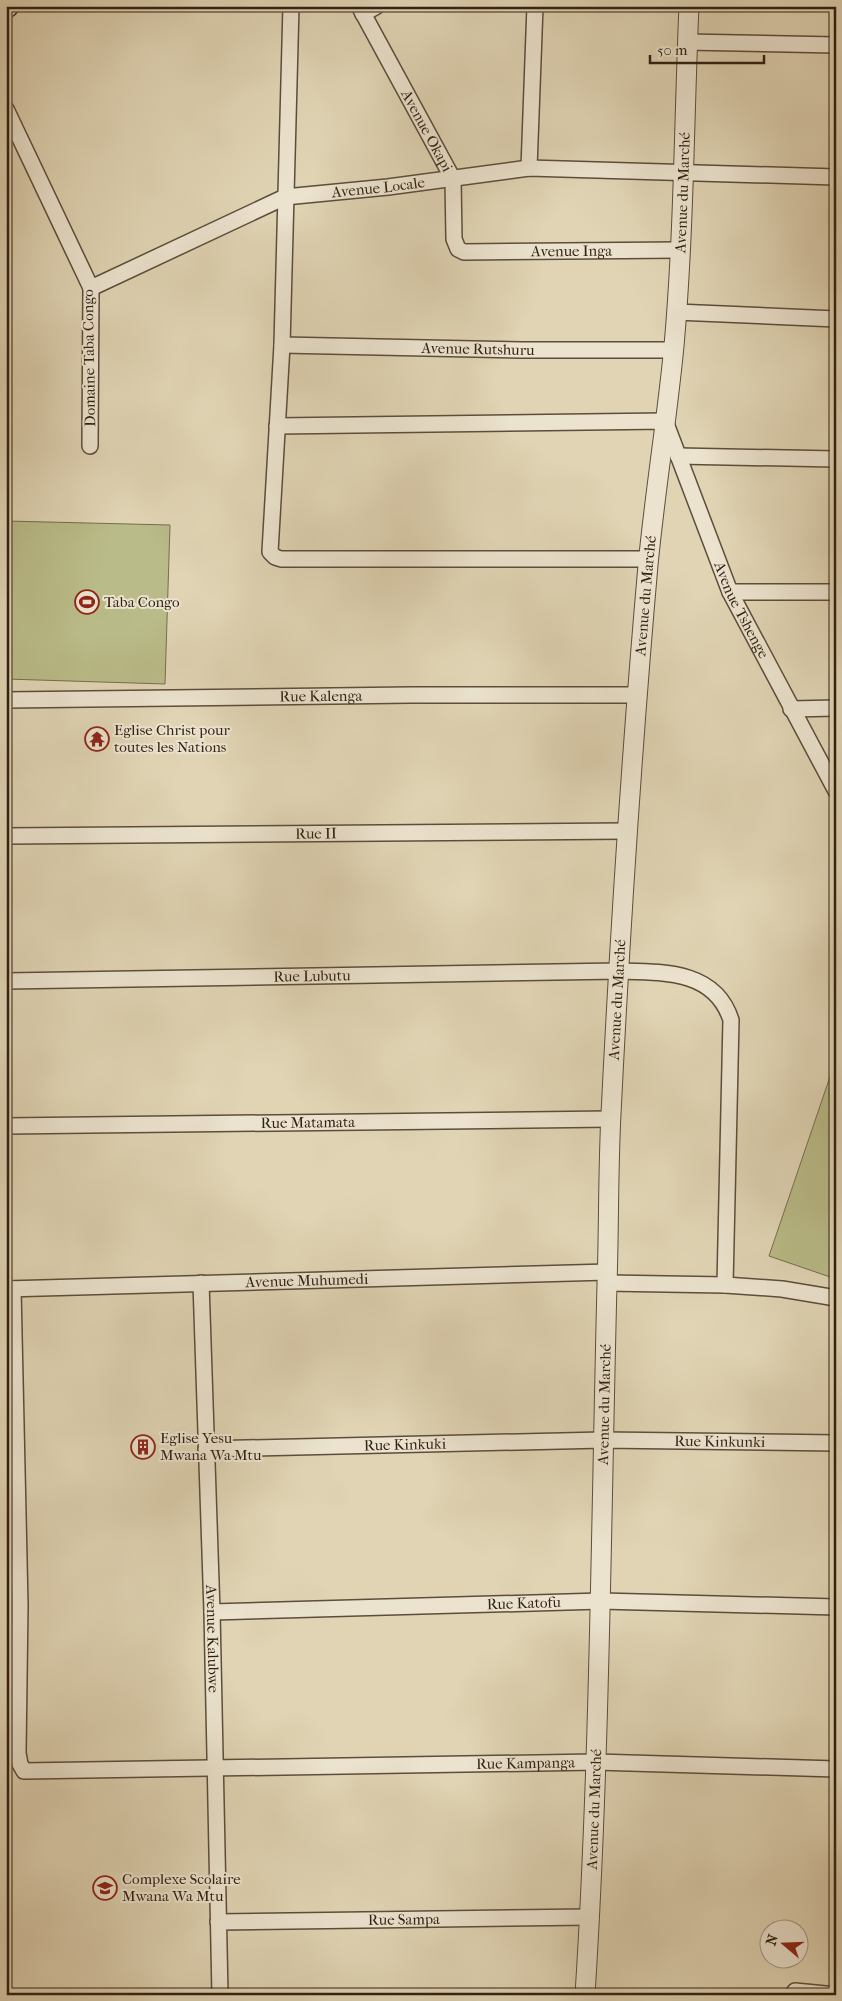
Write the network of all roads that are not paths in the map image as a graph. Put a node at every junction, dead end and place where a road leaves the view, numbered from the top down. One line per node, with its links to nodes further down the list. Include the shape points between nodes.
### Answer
1 (291, 6): 13 (street)
2 (377, 6): 5 (street)
3 (535, 6): 9 (street)
4 (689, 6): 6 (street, Avenue du Marché)
5 (361, 10): 12 (street, Avenue Okapi)
6 (687, 42): 7 (street); 10 (street, Avenue du Marché)
7 (836, 45)
8 (6, 109): 16 (street, Domaine Taba Congo)
9 (529, 168): 10 (street, Avenue Locale); 12 (street, Avenue Locale)
10 (684, 172): 11 (street); 14 (street, Avenue du Marché)
11 (836, 177)
12 (453, 179): 13 (street, Avenue Locale); 15 (street, Avenue Okapi, via 455,244)
13 (285, 197): 16 (street, Avenue Locale); 19 (street)
14 (679, 250): 15 (street, Avenue Inga); 17 (street, Avenue du Marché)
15 (464, 252)
16 (91, 288): 23 (street, Domaine Taba Congo)
17 (676, 312): 18 (street); 20 (street, Avenue du Marché)
18 (836, 319)
19 (282, 346): 20 (street, Avenue Rutshuru); 22 (street)
20 (674, 350): 21 (street, Avenue du Marché)
21 (665, 421): 22 (street); 24 (street, Avenue Tshenge); 26 (street, Avenue du Marché)
22 (276, 426): 26 (street, via 270,552 275,557)
23 (90, 446)
24 (678, 456): 25 (street); 27 (street, Avenue Tshenge)
25 (836, 459)
26 (649, 559): 29 (street, Avenue du Marché)
27 (730, 592): 28 (street); 32 (street, Avenue Tshenge)
28 (836, 592)
29 (637, 694): 30 (street, Rue Kalenga); 34 (street, Avenue du Marché)
30 (6, 700)
31 (836, 708): 32 (street)
32 (791, 709): 33 (street, Avenue Tshenge)
33 (836, 791)
34 (626, 831): 35 (street, Rue II); 36 (street, Avenue du Marché)
35 (6, 836)
36 (619, 971): 37 (street, Rue Lubutu); 38 (street, Avenue du Marché); 42 (street, Rue Lubutu, via 659,972 694,979 719,996 727,1007 731,1020)
37 (6, 981)
38 (611, 1119): 39 (street, Rue Matamata); 40 (street, Avenue du Marché)
39 (6, 1126)
40 (607, 1278): 41 (street, Avenue Muhumedi); 42 (street, Avenue Muhumedi); 45 (street, Avenue du Marché)
41 (201, 1283): 43 (street, Avenue Muhumedi); 47 (street, Avenue Kalubwe)
42 (725, 1285): 44 (street, Avenue Muhumedi, via 782,1289)
43 (9, 1289): 52 (street, Rue Kampanga, via 20,1605 18,1753 21,1768 28,1772)
44 (836, 1298)
45 (603, 1440): 46 (street, Rue Kinkunki); 47 (street, Rue Kinkuki); 48 (street, Avenue du Marché)
46 (836, 1444)
47 (206, 1449): 50 (street, Avenue Kalubwe)
48 (601, 1600): 49 (street, Rue Katofu); 50 (street, Rue Katofu); 51 (street, Avenue du Marché)
49 (836, 1607)
50 (212, 1612): 52 (street, Avenue Kalubwe)
51 (596, 1762): 52 (street, Rue Kampanga); 53 (street, Rue Kampanga); 54 (street, Avenue du Marché)
52 (215, 1769): 55 (street, Avenue Kalubwe)
53 (836, 1769)
54 (590, 1917): 55 (street, Rue Sampa); 58 (street, Avenue du Marché)
55 (218, 1922): 57 (street, Avenue Kalubwe)
56 (795, 1991): 59 (street)
57 (220, 1995)
58 (585, 1995)
59 (836, 1995)

